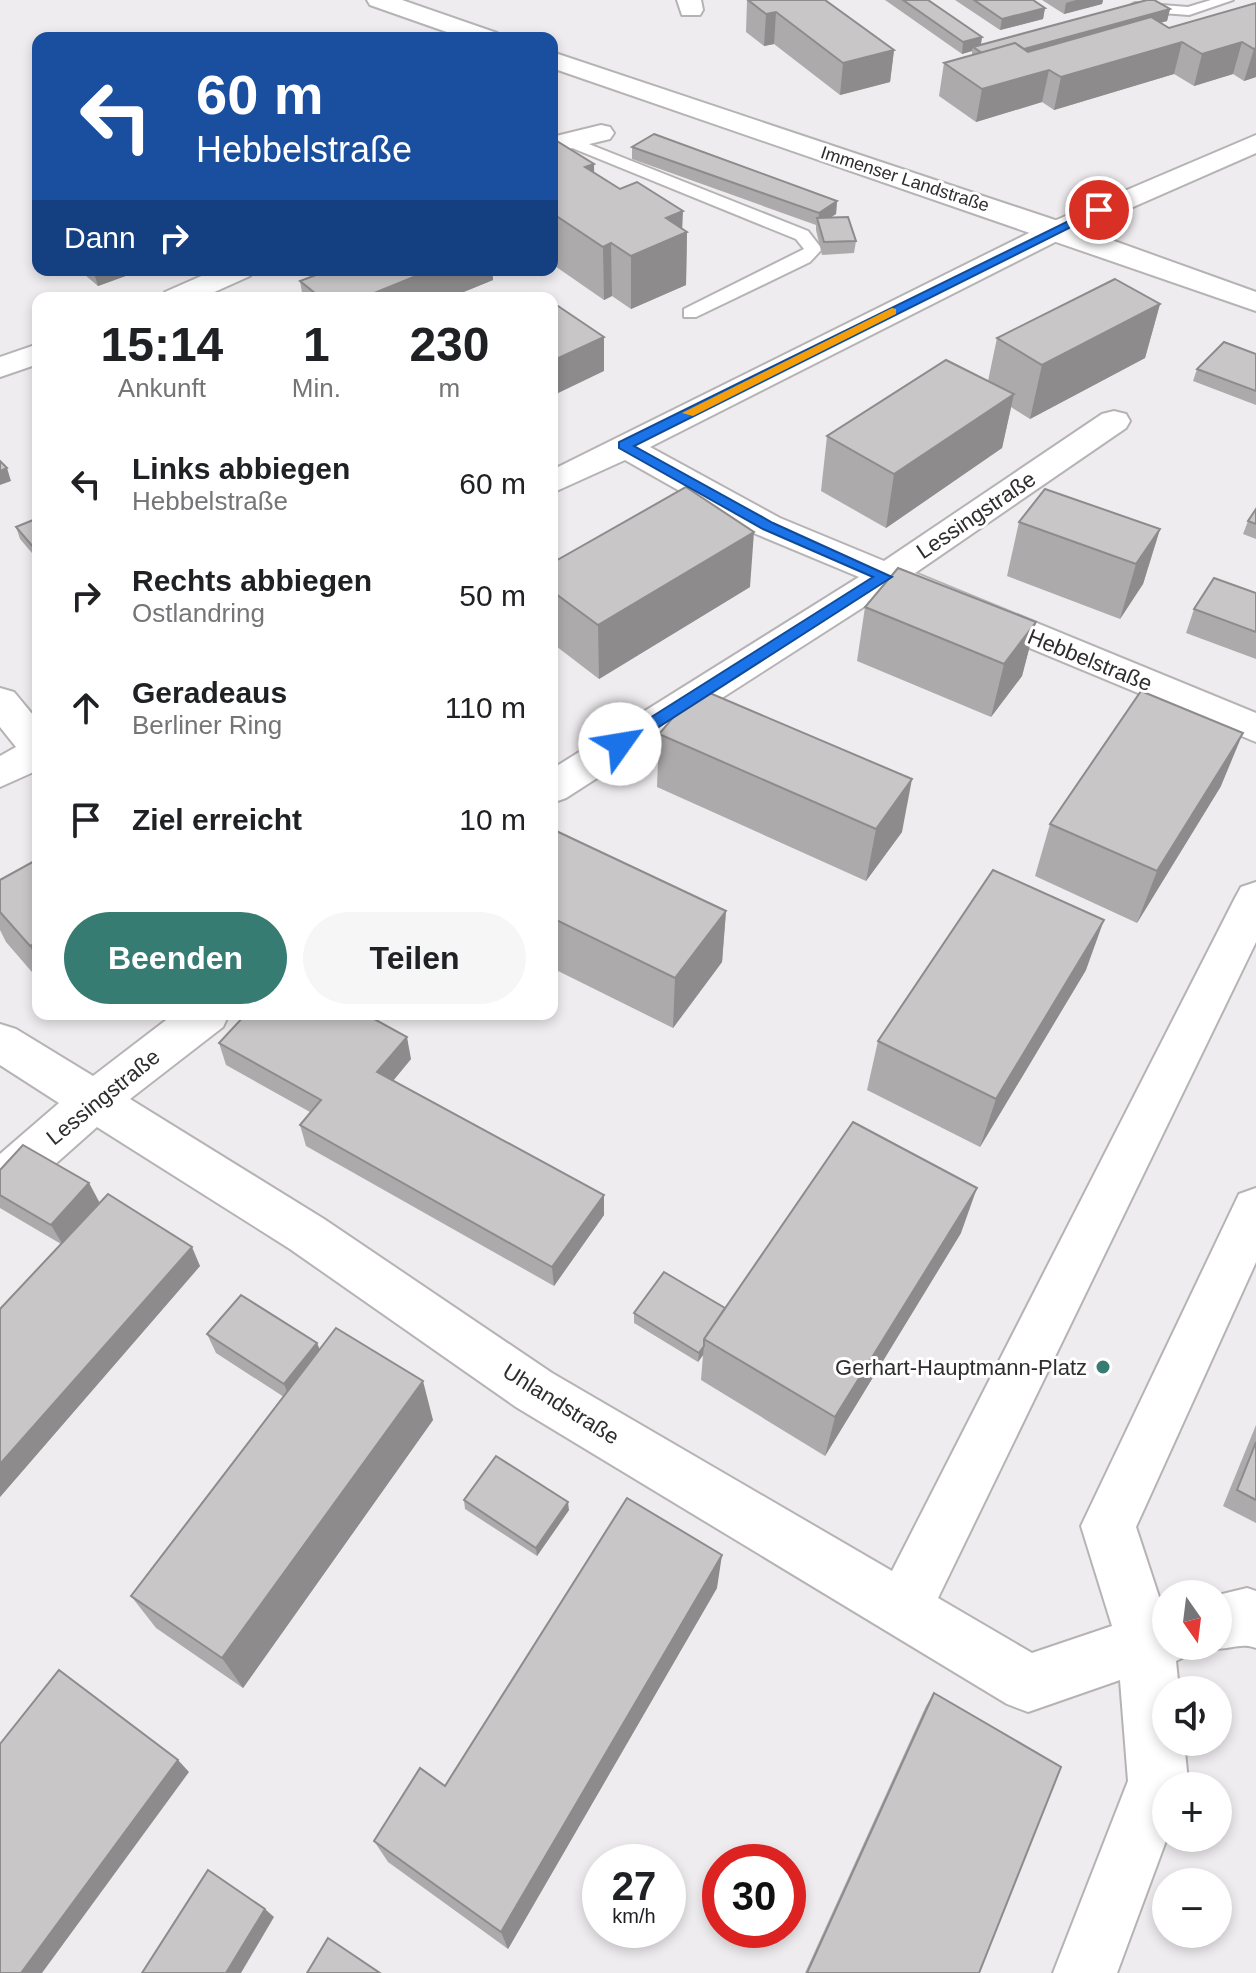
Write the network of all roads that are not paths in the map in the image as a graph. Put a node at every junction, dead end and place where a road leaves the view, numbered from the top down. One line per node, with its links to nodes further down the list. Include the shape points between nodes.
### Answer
1 (379, 0): 4 (street)
2 (1226, 0): 3 (lane, via 1189,11 1141,5)
3 (1113, 13)
4 (471, 32)
5 (558, 62): 9 (street, Immenser Landstraße)
6 (601, 133): 7 (street)
7 (559, 143): 13 (lane, via 802,235 812,244 804,258)
8 (1256, 143): 9 (street)
9 (1057, 230): 12 (street, Immenser Landstraße); 17 (street)
10 (226, 276): 11 (street)
11 (190, 292)
12 (1256, 302)
13 (690, 313)
14 (32, 355): 15 (street)
15 (0, 368)
16 (1114, 421): 19 (street, Lessingstraße)
17 (623, 445): 18 (street); 19 (street, Hebbelstraße, via 768,526)
18 (558, 480)
19 (885, 577): 21 (street, Hebbelstraße); 25 (street, Lessingstraße)
20 (0, 701): 22 (street)
21 (1256, 728)
22 (32, 742)
23 (32, 754): 24 (street)
24 (0, 773)
25 (558, 784)
26 (1256, 898): 32 (street)
27 (199, 1020): 29 (street, Lessingstraße)
28 (0, 1042): 29 (street, Uhlandstraße)
29 (93, 1102): 30 (street, Lessingstraße); 32 (street, Uhlandstraße, via 307,1234 534,1390)
30 (0, 1183)
31 (1256, 1209): 35 (street, via 1108,1526)
32 (904, 1607): 36 (street, Uhlandstraße, via 1028,1683)
33 (1232, 1620): 34 (street)
34 (1256, 1620)
35 (1152, 1631)
36 (1152, 1639)
37 (1155, 1660): 38 (street, via 1158,1781)
38 (1085, 1973)

